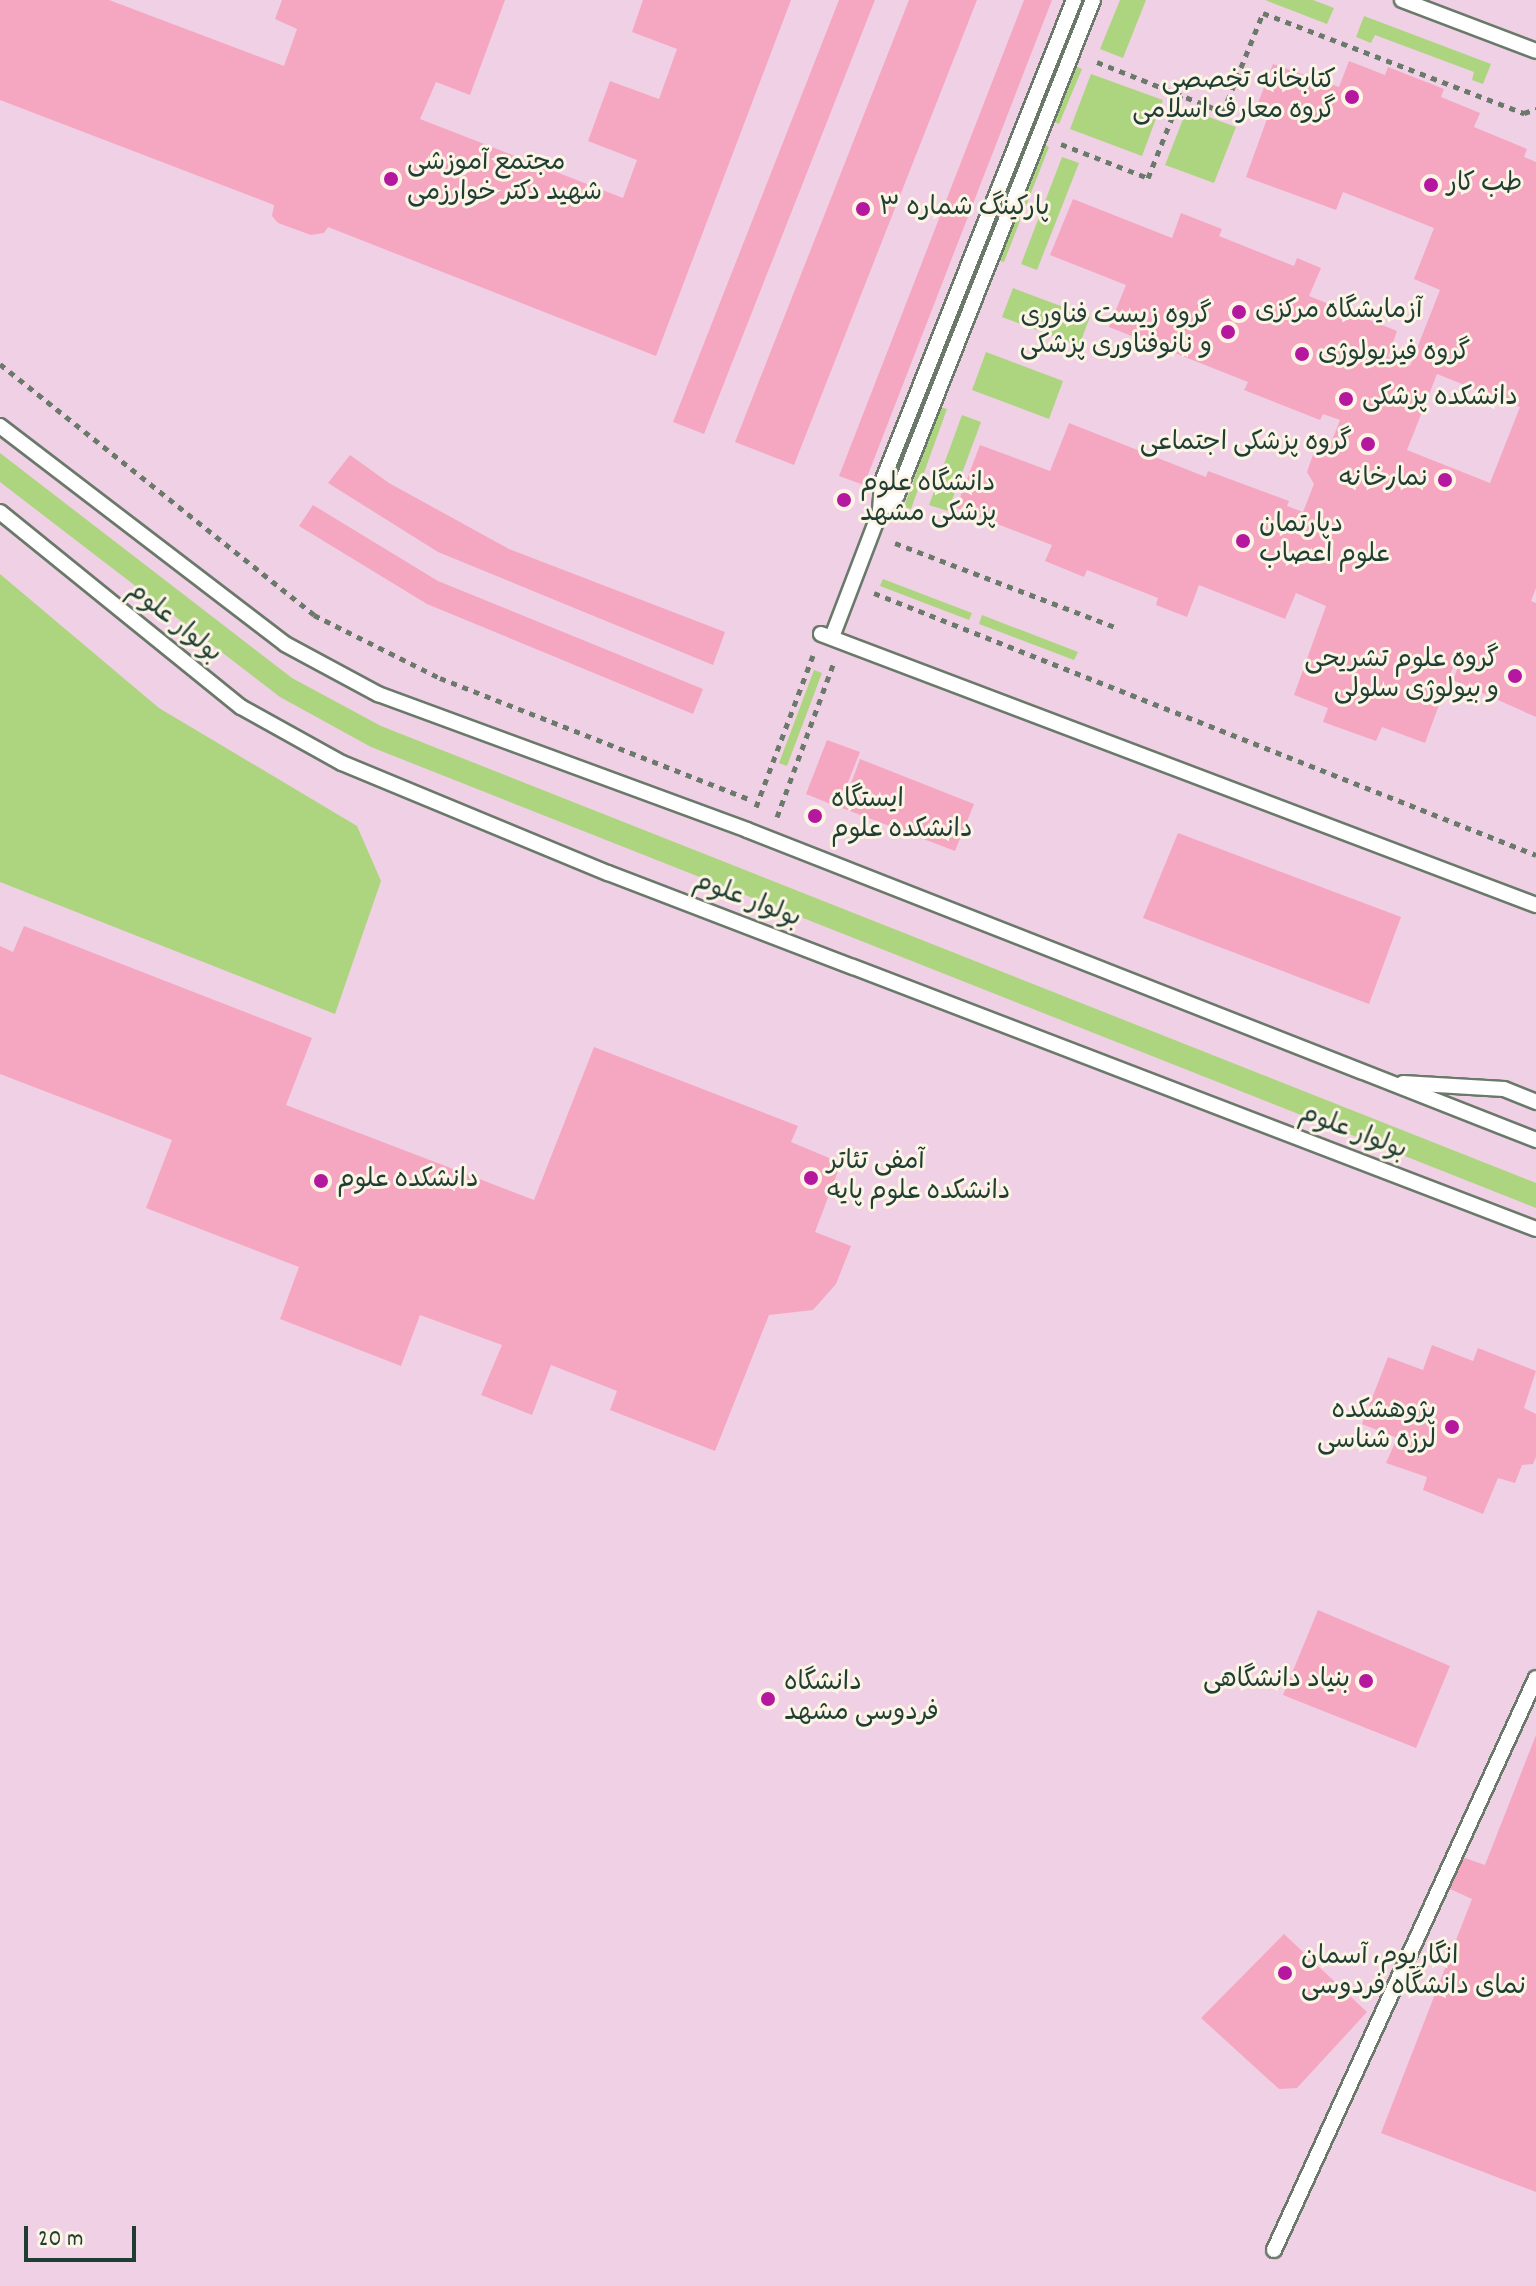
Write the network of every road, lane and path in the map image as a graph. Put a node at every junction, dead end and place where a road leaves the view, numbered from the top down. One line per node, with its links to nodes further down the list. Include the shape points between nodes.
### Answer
1 (1074, 0): 11 (lane, via 882,482)
2 (1093, 0): 11 (lane, via 897,495)
3 (1402, 0): 4 (lane)
4 (1536, 51)
5 (1092, 60): 6 (path)
6 (1181, 95): 7 (path, via 1223,112 1263,13 1524,113); 8 (path, via 1148,178)
7 (1536, 109)
8 (1059, 144)
9 (0, 364): 17 (path, via 314,615 440,678)
10 (0, 426): 18 (lane, بولوار علوم, via 285,644 378,694)
11 (880, 511): 16 (lane)
12 (0, 512): 25 (lane, بولوار علوم, via 241,707 342,763 608,873)
13 (889, 541): 15 (path)
14 (870, 591): 20 (path)
15 (1118, 628)
16 (832, 637): 17 (path); 19 (path); 21 (lane)
17 (758, 803): 18 (path)
18 (747, 830): 19 (lane, بولوار علوم)
19 (769, 839): 22 (lane, بولوار علوم)
20 (1536, 855)
21 (1536, 905)
22 (1387, 1082): 23 (lane, via 1504,1089); 24 (lane, بولوار علوم)
23 (1536, 1102)
24 (1536, 1140)
25 (1536, 1229)
26 (1536, 1678): 27 (lane)
27 (1274, 2250)

